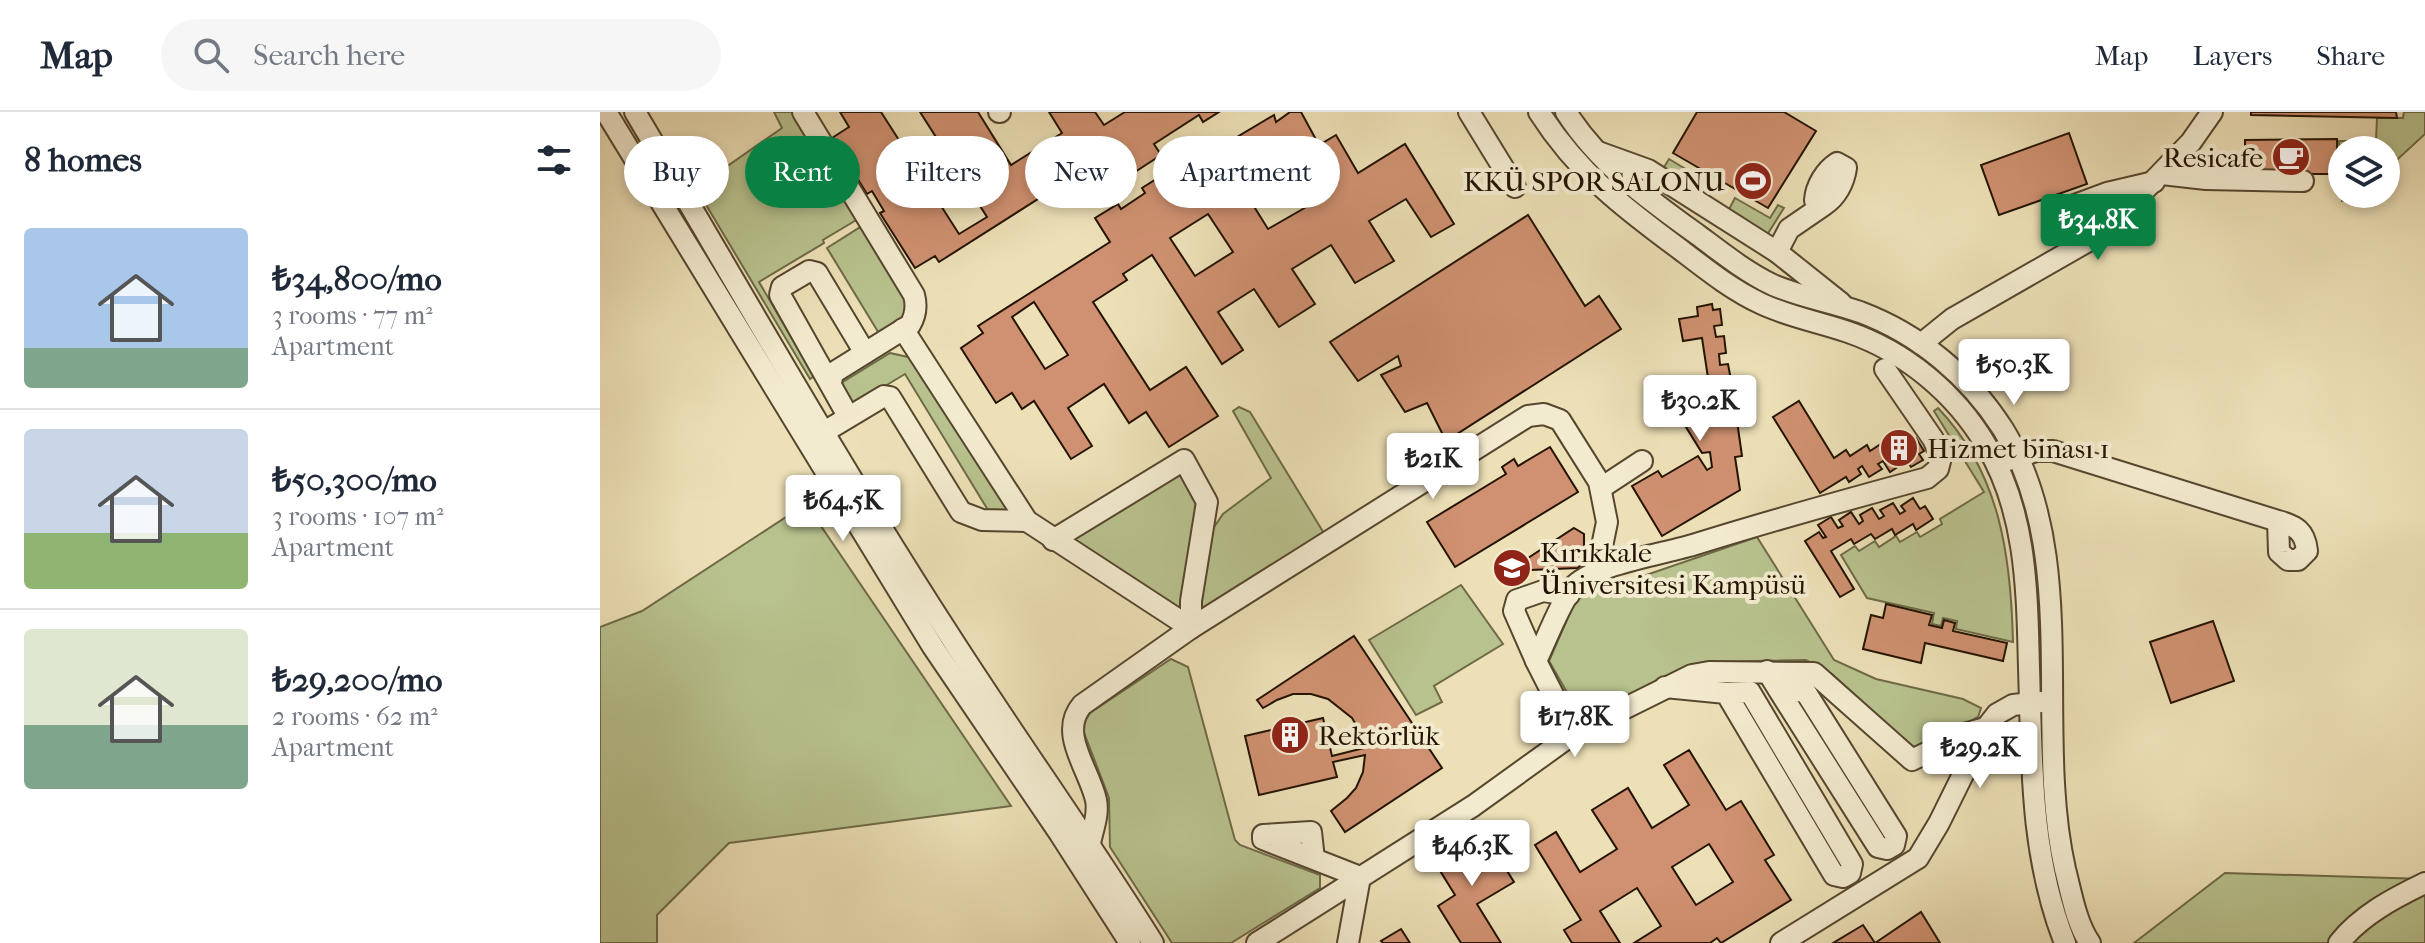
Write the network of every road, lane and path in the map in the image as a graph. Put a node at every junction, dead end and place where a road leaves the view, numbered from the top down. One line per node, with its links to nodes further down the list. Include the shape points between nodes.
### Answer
1 (606, 112): 26 (street)
2 (635, 112): 25 (street)
3 (803, 112): 16 (street, via 914,295 914,318)
4 (1469, 112): 11 (street)
5 (1539, 112): 22 (street, via 1564,149 1603,190 1732,288 1782,312 1875,343)
6 (1566, 112): 8 (street)
7 (2212, 112): 9 (street)
8 (1595, 151): 14 (street, via 1648,170); 15 (street, via 1642,194 1745,269 1790,291)
9 (2158, 178): 10 (street); 13 (street); 17 (street, via 2104,232 1952,319)
10 (2303, 181)
11 (1515, 187)
12 (1824, 205): 14 (street, via 1789,229)
13 (2072, 206)
14 (1777, 252): 15 (street)
15 (1847, 308): 17 (street)
16 (903, 329): 18 (street); 31 (street)
17 (1921, 344): 19 (street)
18 (865, 353): 21 (street, via 833,373); 21 (street, via 817,273 809,271 782,287 780,295)
19 (1947, 365): 22 (street); 27 (street, via 1989,409)
20 (1885, 369): 23 (street)
21 (831, 382): 24 (street)
22 (1933, 382): 23 (street); 29 (street, via 1971,423)
23 (1913, 409): 34 (street, via 1941,457 1938,469 1927,478)
24 (848, 416): 25 (street); 31 (street, via 890,397 961,512 982,520)
25 (828, 438): 26 (street); 46 (street)
26 (814, 455): 46 (street, via 933,647)
27 (2017, 456): 29 (street); 32 (street, via 2053,451); 43 (street, via 2044,547)
28 (1642, 461): 30 (street)
29 (1997, 465): 42 (street, via 2020,537)
30 (1601, 488): 34 (street, via 1607,527); 36 (street, via 1560,420 1528,416)
31 (1027, 521): 33 (street)
32 (2278, 521)
33 (1053, 540): 36 (street); 36 (street, via 1184,460 1207,502)
34 (1597, 571): 35 (street)
35 (1569, 595): 37 (street); 37 (street, via 1543,591 1514,604)
36 (1191, 628): 46 (street, via 1074,716 1073,736 1097,804)
37 (1536, 661): 45 (street)
38 (1767, 671): 39 (street, via 1702,673); 40 (street); 44 (street, via 1820,675 1912,760)
39 (1665, 687): 41 (street); 45 (street)
40 (1780, 692): 40 (street, via 1878,847 1894,845 1896,836 1805,691)
41 (1726, 693): 41 (street, via 1834,875 1850,873 1852,864 1750,692)
42 (2030, 702): 43 (street); 44 (street, via 1997,714); 55 (street, via 2038,845)
43 (2052, 702): 56 (street, via 2060,841)
44 (1986, 728): 54 (street, via 1918,858)
45 (1573, 734): 48 (street, via 1473,806)
46 (1082, 849): 50 (street); 51 (street)
47 (1314, 859): 48 (street)
48 (1360, 877): 52 (street); 53 (street)
49 (2425, 883): 57 (street, via 2390,900)
50 (1130, 943)
51 (1153, 943)
52 (1257, 943)
53 (1348, 943)
54 (1781, 943)
55 (2065, 943)
56 (2090, 943)
57 (2339, 943)

